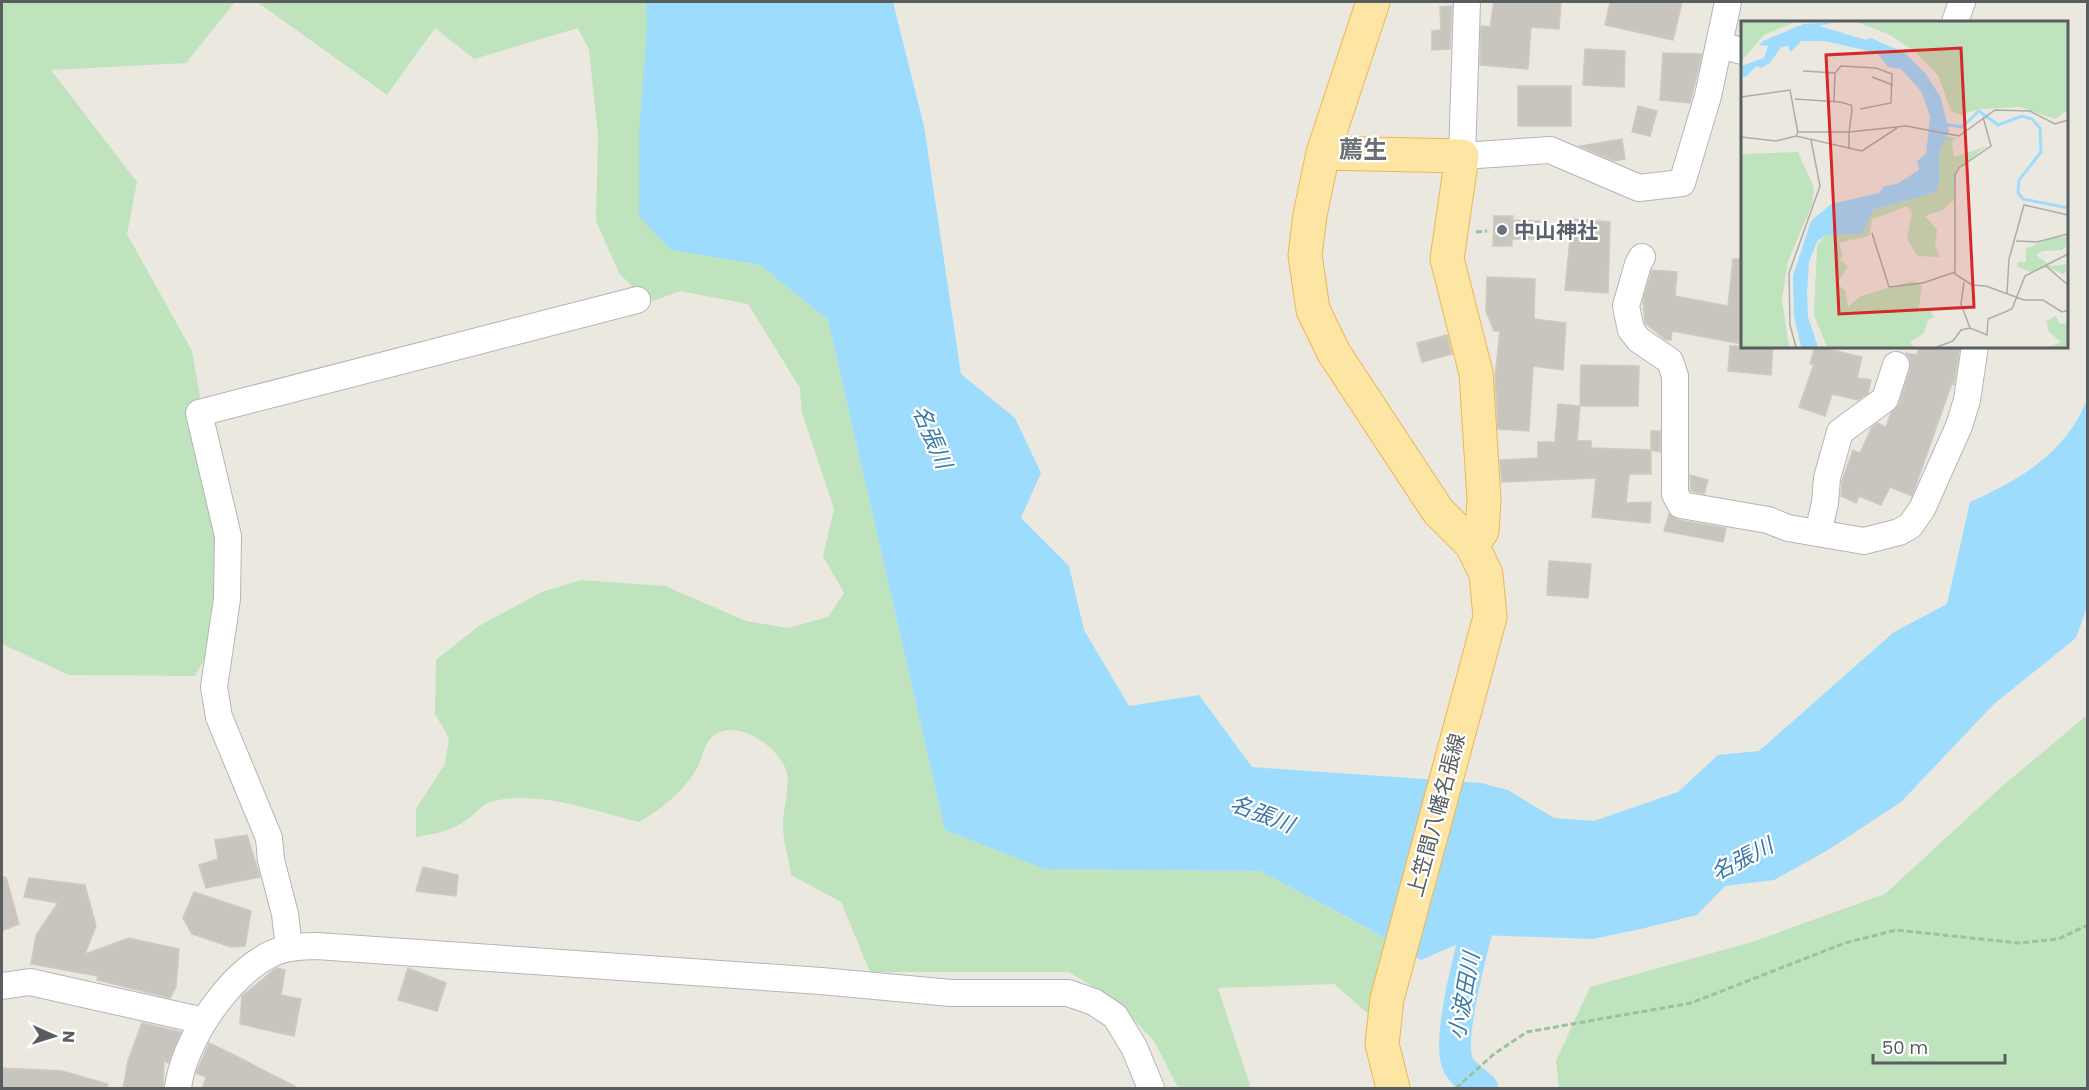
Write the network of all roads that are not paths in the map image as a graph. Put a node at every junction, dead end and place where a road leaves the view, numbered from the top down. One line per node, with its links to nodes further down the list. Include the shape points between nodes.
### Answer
1 (1373, 2): 7 (main road, 上笠間八幡名張線)
2 (1467, 2): 8 (street)
3 (1728, 2): 6 (street)
4 (1962, 2): 5 (street)
5 (1956, 21)
6 (1731, 48): 8 (street, via 1708,96 1682,183 1639,188 1550,150)
7 (1323, 153): 8 (main road); 14 (main road, 上笠間八幡名張線, via 1305,255 1313,310 1334,353 1438,511)
8 (1462, 156): 14 (main road, via 1446,259 1476,373 1484,499 1482,531)
9 (1642, 257): 13 (street, via 1626,306 1631,330 1670,361 1675,376 1675,494 1681,505)
10 (637, 300): 15 (street, via 199,413 228,536 227,599 214,687 219,717 269,838)
11 (1975, 348): 13 (street, via 1959,426 1922,509 1910,526 1864,541)
12 (1896, 365): 13 (street, via 1885,399 1840,432)
13 (1818, 533)
14 (1472, 545): 20 (main road, 上笠間八幡名張線, via 1486,574 1490,617 1387,999 1382,1044)
15 (289, 948): 17 (street, via 245,971); 19 (street, via 336,946 951,993 1068,993 1094,1002 1115,1016 1134,1047)
16 (2, 986): 17 (street, via 30,982)
17 (204, 1021): 18 (street)
18 (178, 1089)
19 (1151, 1089)
20 (1393, 1089)

